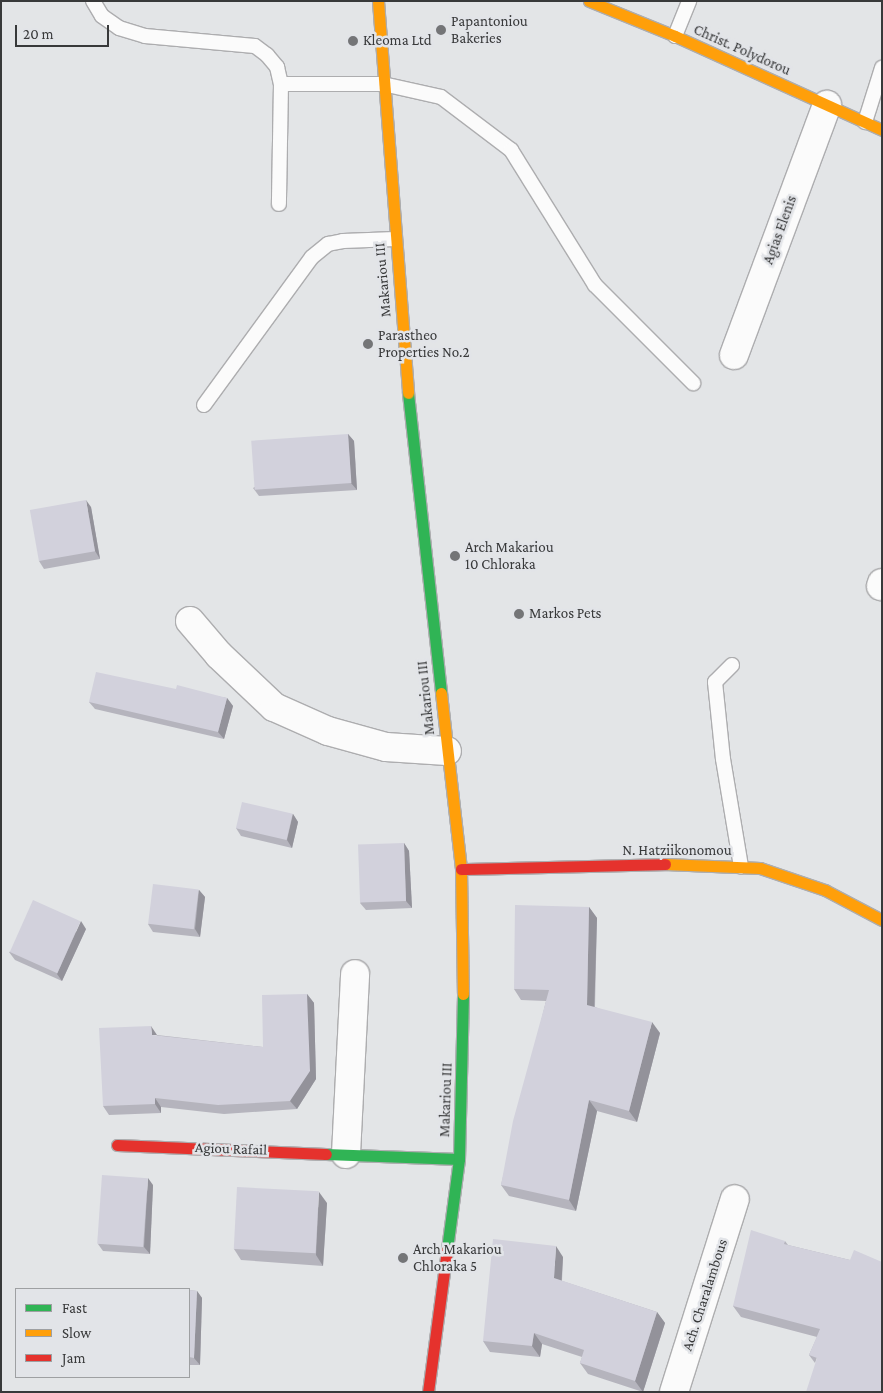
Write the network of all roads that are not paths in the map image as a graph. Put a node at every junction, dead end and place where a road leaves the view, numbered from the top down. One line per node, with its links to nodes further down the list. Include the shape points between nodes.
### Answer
1 (93, 1): 7 (lane, via 102,16 119,28 145,36 255,46 277,67)
2 (378, 1): 8 (main road, Makariou III)
3 (589, 1): 5 (main road, Christ. Polydorou)
4 (689, 1): 5 (lane)
5 (675, 36): 9 (main road, Christ. Polydorou)
6 (882, 68): 10 (lane)
7 (281, 84): 8 (lane); 12 (lane)
8 (383, 84): 13 (main road, Makariou III); 15 (lane, via 441,97 511,150 595,285)
9 (827, 105): 10 (main road, Christ. Polydorou); 14 (street, Agias Elenis)
10 (865, 122): 11 (main road, Christ. Polydorou)
11 (882, 130)
12 (279, 204)
13 (395, 238): 16 (lane, via 328,244 312,257); 19 (main road, Makariou III, via 408,398)
14 (734, 355)
15 (693, 384)
16 (204, 405)
17 (190, 621): 19 (street, via 219,656 274,706 328,731 386,747)
18 (732, 665): 20 (lane, via 716,682 723,759)
19 (447, 751): 21 (main road, Makariou III)
20 (741, 866): 21 (main road, N. Hatziikonomou, via 678,864); 22 (main road, N. Hatziikonomou, via 794,877)
21 (461, 869): 26 (main road, Makariou III, via 464,1014)
22 (882, 920)
23 (355, 974): 25 (street)
24 (116, 1145): 25 (main road, Agiou Rafail)
25 (346, 1154): 26 (main road, Agiou Rafail)
26 (460, 1159): 28 (main road, Makariou III)
27 (735, 1199): 29 (street, Ach. Charalambous)
28 (428, 1392)
29 (674, 1392)

